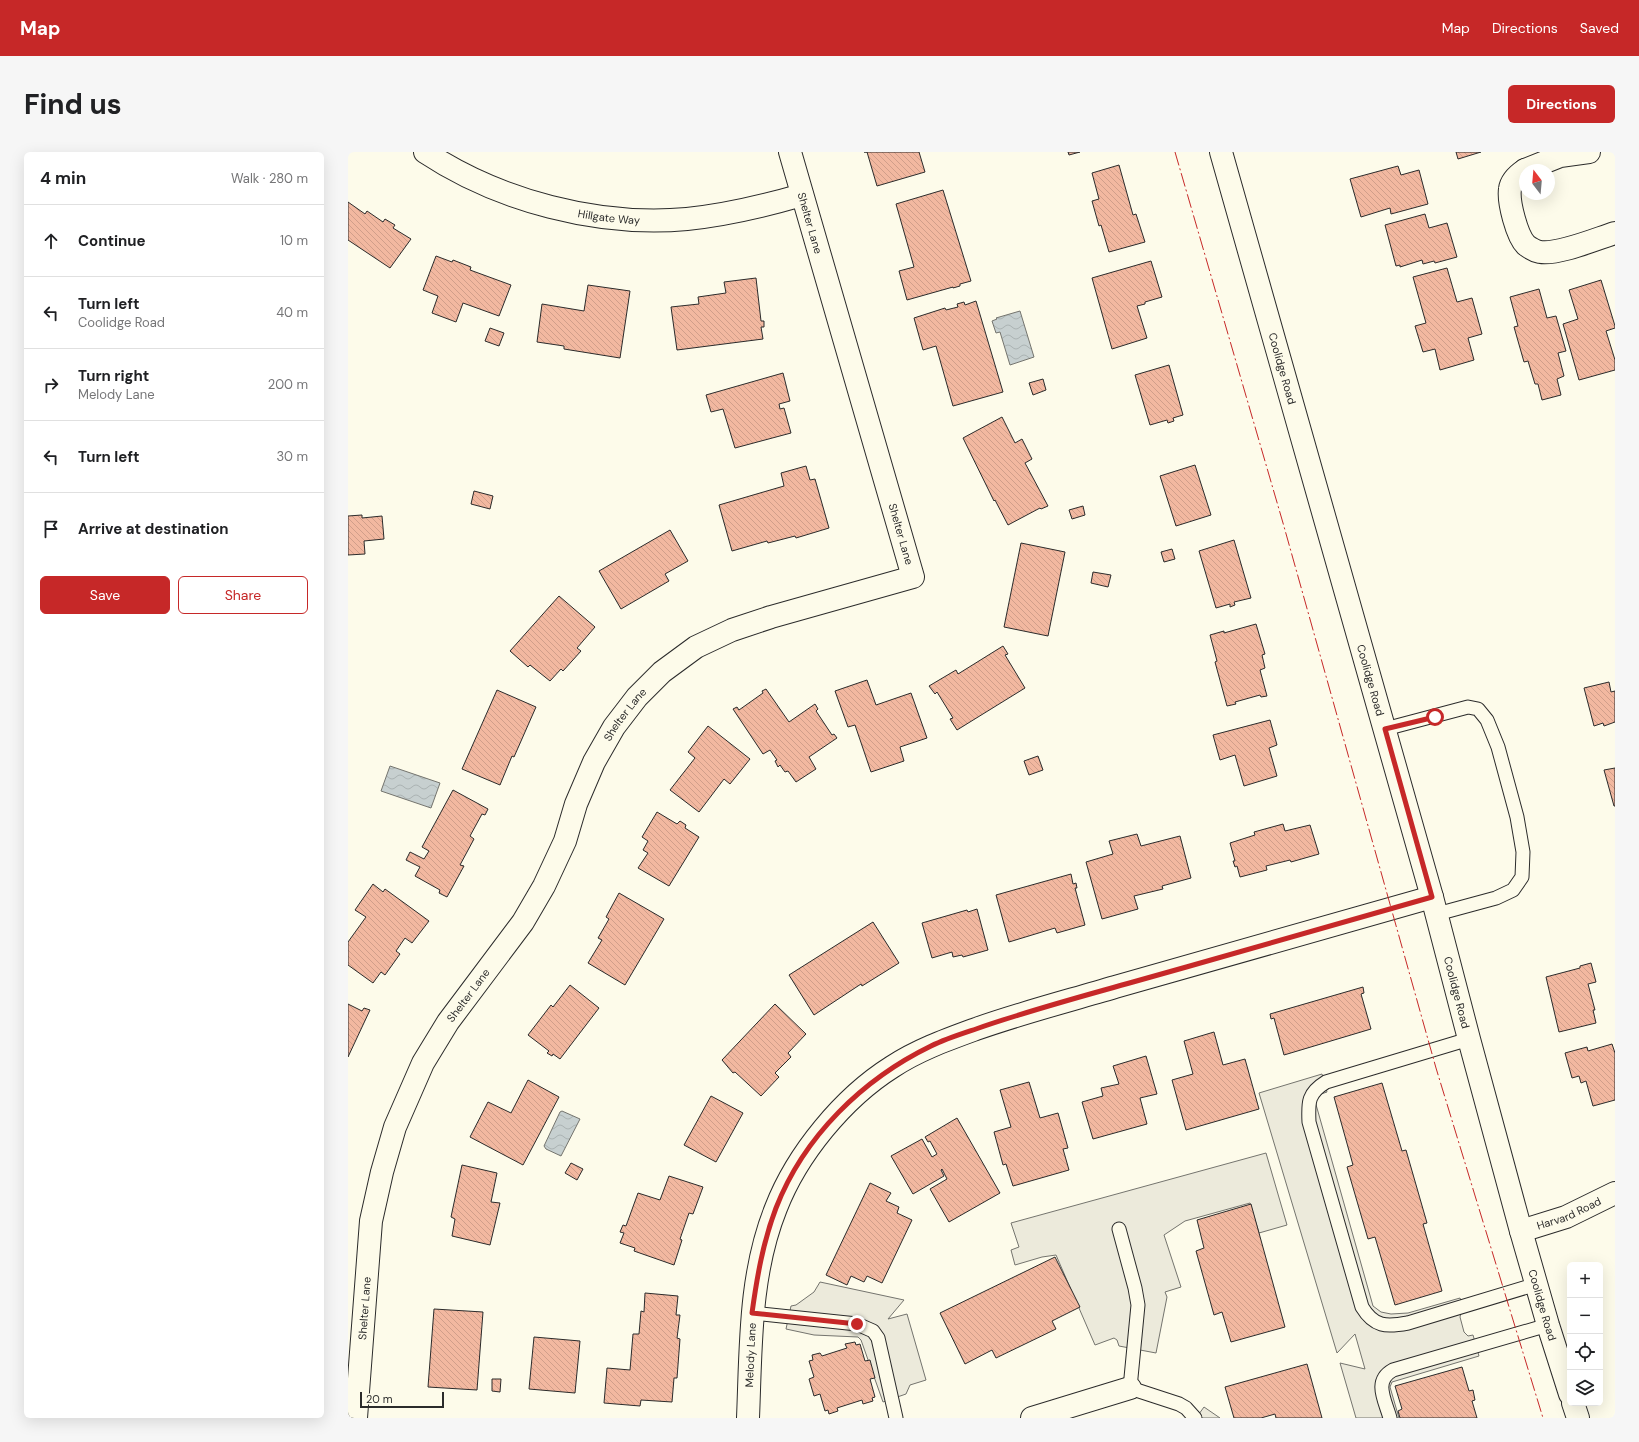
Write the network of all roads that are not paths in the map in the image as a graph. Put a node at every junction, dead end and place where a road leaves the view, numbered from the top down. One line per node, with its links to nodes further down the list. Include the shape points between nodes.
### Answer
1 (425, 152): 7 (street, Hillgate Way, via 481,182 525,200 570,212 627,220 686,219 768,205)
2 (790, 152): 7 (street, Shelter Lane)
3 (1221, 152): 9 (street, Coolidge Road)
4 (1588, 152): 5 (street, via 1560,156)
5 (1540, 164)
6 (1519, 175): 8 (street, via 1510,188 1510,201 1519,233 1533,249 1542,252 1559,251)
7 (802, 195): 22 (street, Shelter Lane, via 913,577 771,617 732,630 696,647 662,672 614,727 594,762 576,804 565,841 544,886 523,922 448,1022 423,1063 395,1127 371,1221)
8 (1615, 233)
9 (1385, 729): 10 (street, Coolidge Road); 10 (lane, via 1468,707 1478,709 1487,720 1498,747 1517,817 1523,852 1522,877 1513,890 1496,898)
10 (1434, 906): 11 (street, Coolidge Road); 16 (street, Melody Lane, via 1007,1018 933,1045 891,1068 854,1098 824,1129 796,1168 776,1206 765,1240)
11 (1468, 1039): 14 (street, Coolidge Road); 15 (lane, via 1326,1082 1310,1096 1310,1122 1362,1307 1368,1317 1378,1324 1392,1326)
12 (1615, 1193): 14 (street, Harvard Road, via 1566,1218)
13 (1119, 1230): 19 (lane, via 1138,1305)
14 (1521, 1231): 15 (street, Coolidge Road)
15 (1537, 1284): 17 (street, Coolidge Road)
16 (752, 1313): 23 (street, Melody Lane); 24 (lane, via 857,1324 873,1331 878,1338)
17 (1548, 1325): 18 (street, Coolidge Road); 27 (lane, via 1385,1374 1381,1382 1382,1391)
18 (1567, 1385)
19 (1130, 1388): 21 (street); 26 (lane, via 1179,1404)
20 (1574, 1406): 28 (street)
21 (1070, 1413): 25 (street)
22 (356, 1418)
23 (748, 1418)
24 (896, 1418)
25 (1032, 1418)
26 (1195, 1418)
27 (1390, 1418)
28 (1578, 1418)

